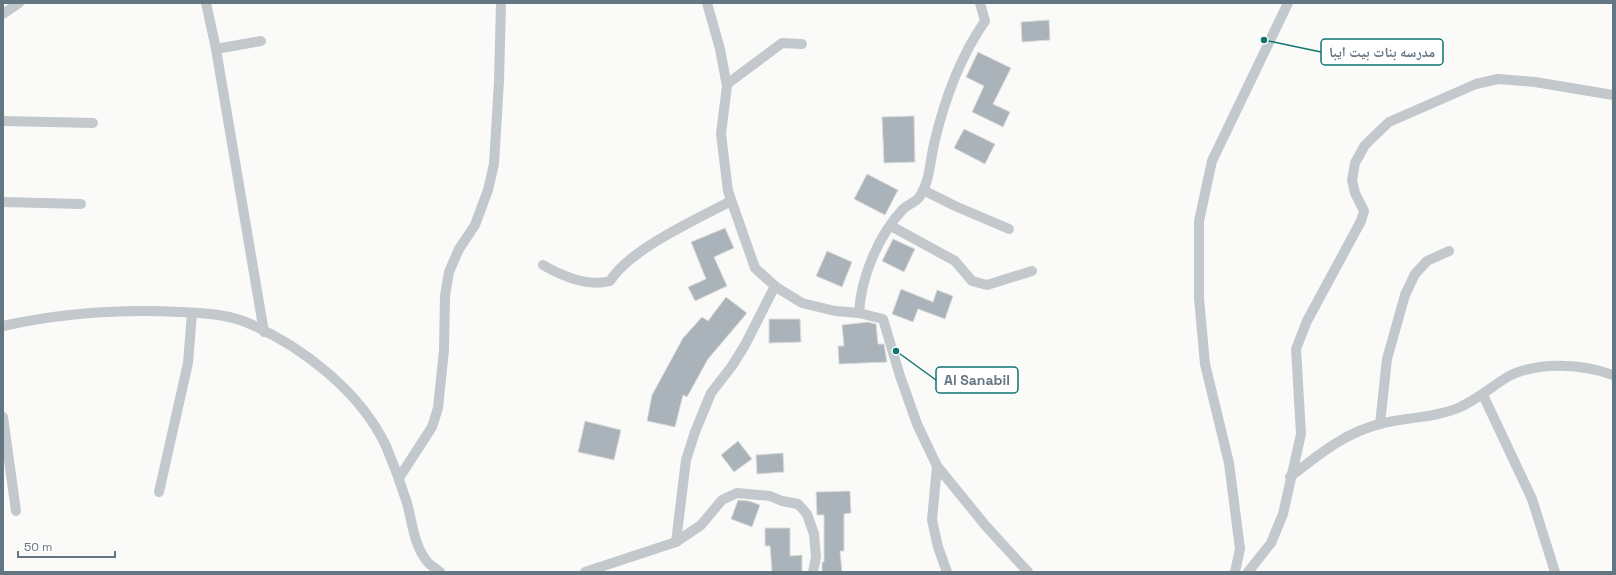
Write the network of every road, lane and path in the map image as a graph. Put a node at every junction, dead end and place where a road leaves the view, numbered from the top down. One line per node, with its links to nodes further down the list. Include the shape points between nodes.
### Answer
1 (19, 3): 7 (street)
2 (206, 3): 10 (street)
3 (501, 3): 35 (street, via 499,96 494,164 488,190 475,225 449,272 445,296 442,381 438,408 432,427)
4 (707, 3): 11 (street)
5 (980, 3): 15 (street, via 985,21 960,66 942,113)
6 (1288, 3): 44 (street, via 1212,161 1199,221 1199,298 1205,364 1229,463 1240,549)
7 (3, 14)
8 (260, 41): 10 (street)
9 (802, 44): 11 (street, via 782,43)
10 (216, 49): 28 (street)
11 (727, 84): 16 (street, via 721,134)
12 (1613, 95): 34 (street, via 1535,82 1498,79 1476,84 1389,122 1366,145 1354,164 1352,180 1354,193 1364,211 1362,221 1308,321 1296,349 1301,434)
13 (3, 121): 14 (street)
14 (93, 123)
15 (923, 190): 19 (street, via 920,197 904,209); 20 (street)
16 (731, 201): 22 (street, via 637,253 616,270 610,281 601,283 562,275); 24 (street, via 755,268)
17 (3, 202): 18 (street)
18 (81, 204)
19 (891, 226): 23 (street, via 955,261 972,281 987,285); 26 (street, via 881,240 865,276)
20 (1009, 229)
21 (1450, 251): 32 (street, via 1427,261 1415,274 1405,295 1387,359)
22 (543, 265)
23 (1032, 271)
24 (775, 286): 26 (street, via 802,303 835,311); 38 (street, via 745,345 711,393 695,432 686,460)
25 (192, 312): 27 (street, via 115,310 74,313); 28 (street, via 242,321); 36 (street, via 188,363)
26 (859, 313): 33 (street, via 883,319 917,424)
27 (3, 326)
28 (264, 332): 35 (street, via 298,351 327,372 347,391 368,414)
29 (1613, 375): 30 (street, via 1573,365 1529,370 1510,376)
30 (1483, 395): 32 (street, via 1458,408); 46 (street, via 1532,499)
31 (3, 417): 37 (street)
32 (1380, 424): 34 (street, via 1358,430 1324,449)
33 (938, 466): 42 (street, via 932,520); 43 (street, via 985,525)
34 (1290, 477): 45 (street, via 1283,514 1271,543)
35 (399, 478): 39 (street, via 420,549 426,561)
36 (159, 492)
37 (16, 511)
38 (676, 542): 40 (street); 41 (street, via 701,525 722,500 737,493 770,496 798,504 807,514 814,534 816,557)
39 (440, 572)
40 (585, 572)
41 (813, 572)
42 (947, 572)
43 (1028, 572)
44 (1235, 572)
45 (1248, 572)
46 (1555, 572)

